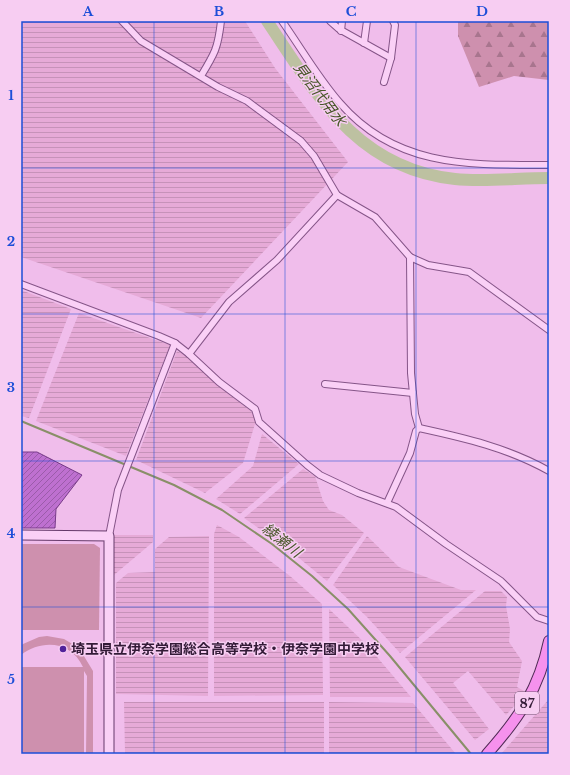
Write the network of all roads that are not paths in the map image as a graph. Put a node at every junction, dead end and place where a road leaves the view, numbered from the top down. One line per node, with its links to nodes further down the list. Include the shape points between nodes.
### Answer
1 (122, 21): 11 (street, via 141,41)
2 (221, 21): 11 (street, via 215,53)
3 (282, 21): 13 (street, via 340,103 368,130 406,151 434,159 464,163)
4 (330, 21): 8 (street)
5 (342, 21): 8 (street)
6 (367, 21): 9 (street)
7 (393, 21): 10 (street)
8 (342, 31): 9 (street)
9 (364, 43): 10 (street)
10 (391, 58): 12 (street)
11 (200, 76): 14 (street, via 247,100 301,141 314,156)
12 (384, 82)
13 (549, 165)
14 (337, 195): 15 (street, via 375,217); 19 (street, via 277,260 229,302)
15 (410, 257): 17 (street, via 428,265 469,272); 21 (street)
16 (21, 284): 18 (street)
17 (549, 330)
18 (175, 343): 19 (street); 26 (street, via 118,490)
19 (189, 354): 24 (street, via 220,382 255,408 260,422 307,466 358,493)
20 (325, 384): 21 (street)
21 (413, 393): 22 (street, via 414,414)
22 (419, 428): 23 (street, via 501,448 527,458); 24 (street)
23 (549, 471)
24 (387, 503): 27 (street, via 502,581 537,617)
25 (21, 535): 26 (street)
26 (109, 536): 29 (street)
27 (549, 621)
28 (548, 647): 30 (main road, 87, via 538,680 526,705)
29 (109, 754)
30 (487, 754)

